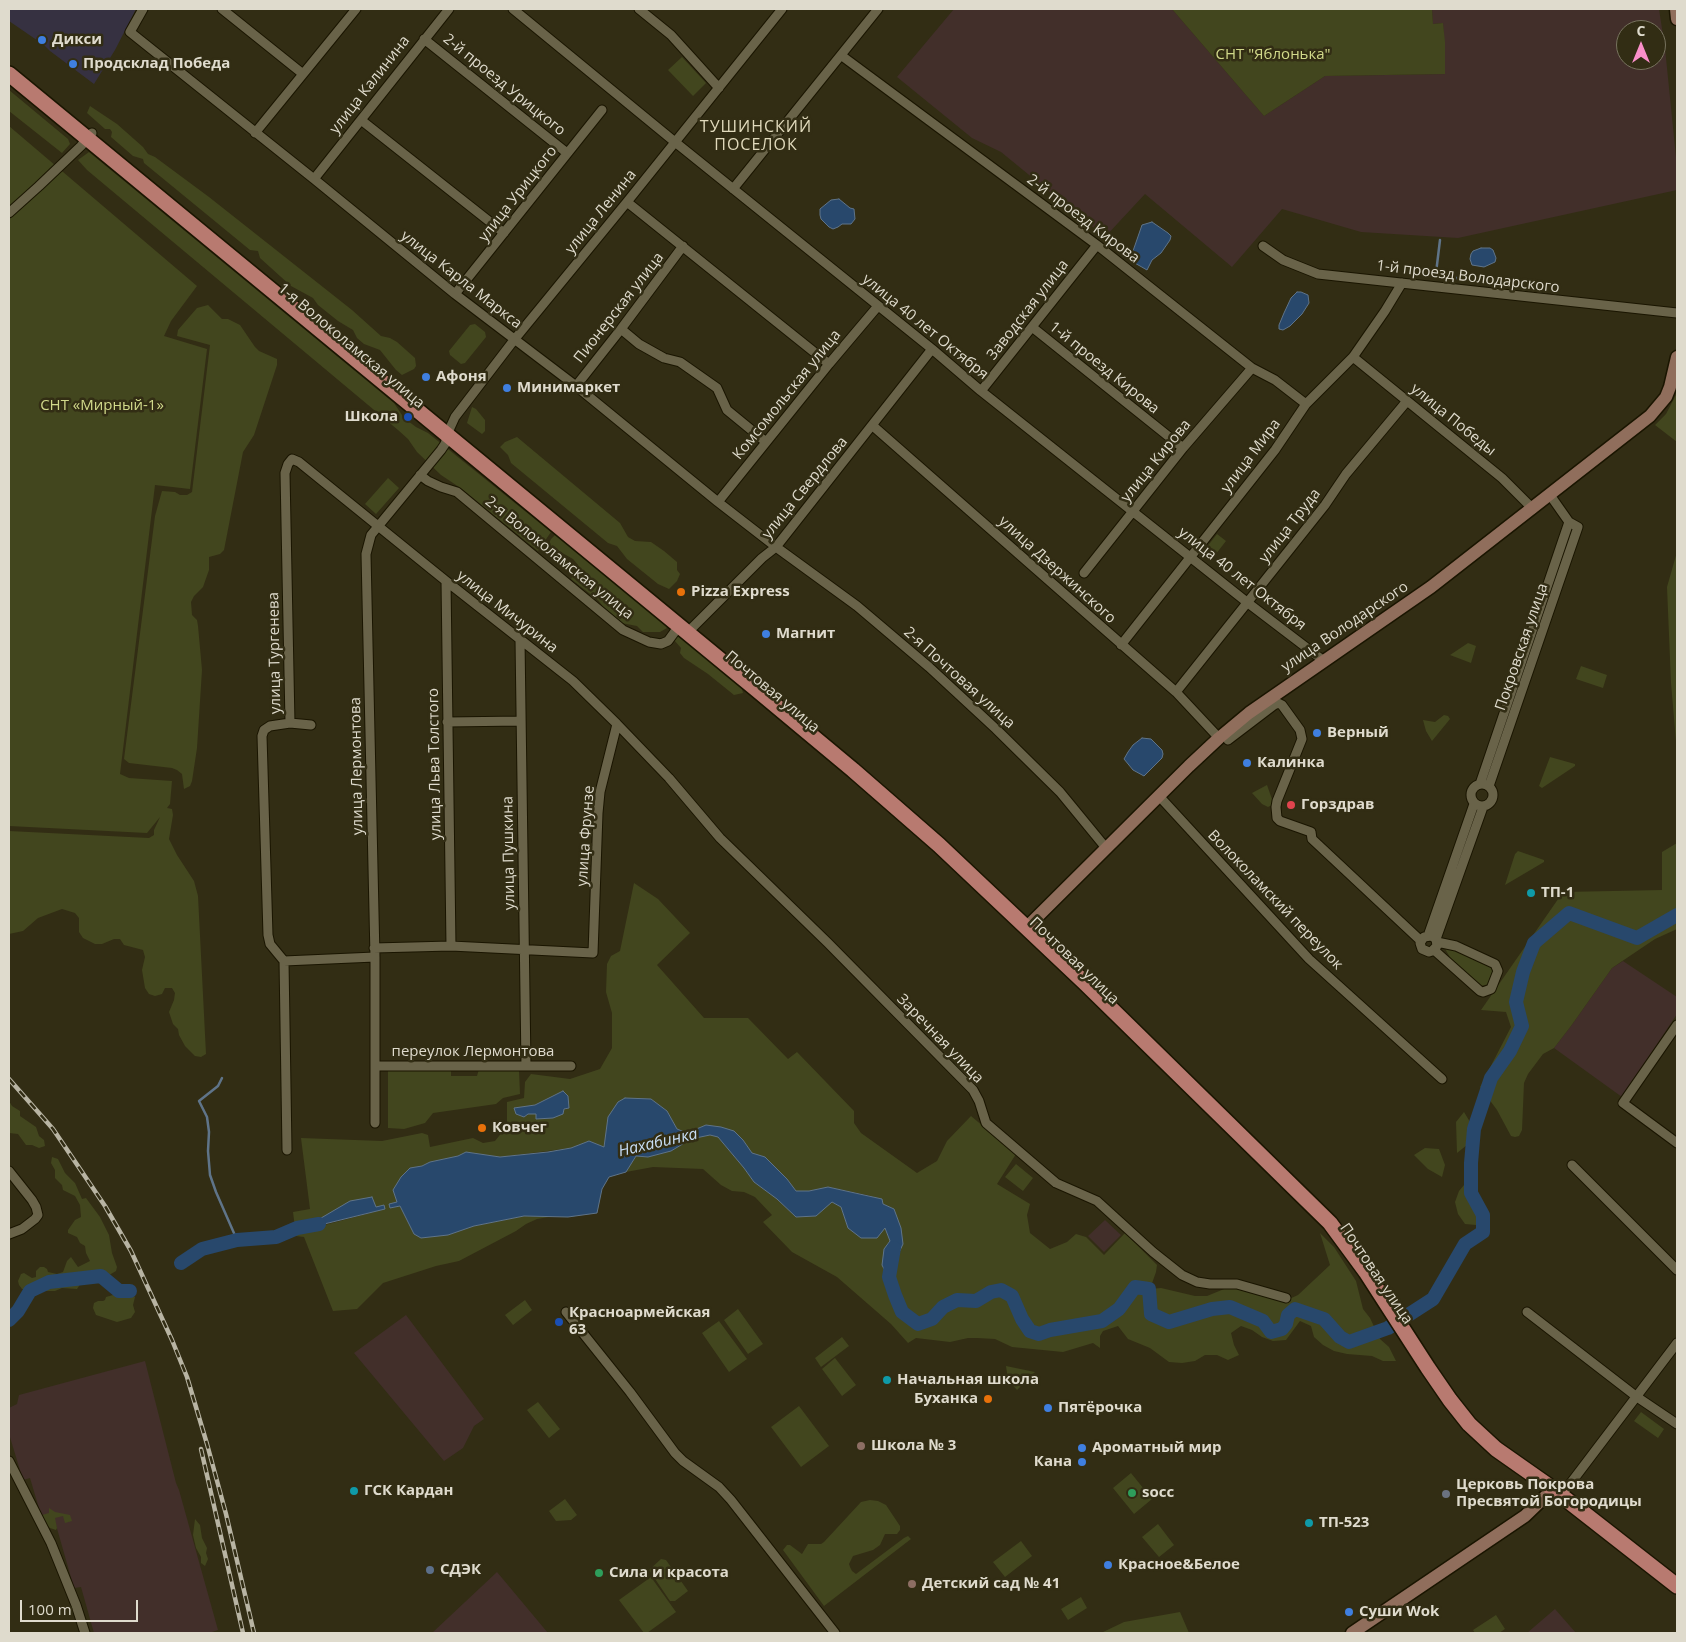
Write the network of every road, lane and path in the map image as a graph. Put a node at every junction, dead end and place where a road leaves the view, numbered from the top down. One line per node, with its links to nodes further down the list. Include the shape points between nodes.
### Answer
1 (143, 9): 19 (street, улица Карла Маркса, via 130,32)
2 (222, 9): 15 (street)
3 (356, 9): 15 (street)
4 (449, 9): 11 (street, улица Калинина)
5 (513, 9): 21 (street, улица 40 лет Октября)
6 (639, 9): 16 (street, via 670,34)
7 (782, 9): 16 (street, улица Ленина)
8 (878, 9): 12 (street)
9 (1676, 9): 10 (street)
10 (1677, 18)
11 (424, 39): 18 (street, улица Калинина); 22 (street, 2-й проезд Урицкого)
12 (842, 56): 24 (street); 28 (street, 2-й проезд Кирова)
13 (9, 64): 20 (main road, 1-я Волоколамская улица)
14 (9, 74): 20 (main road, 1-я Волоколамская улица)
15 (303, 74): 19 (street)
16 (718, 88): 21 (street, улица Ленина)
17 (602, 110): 22 (street, улица Урицкого)
18 (361, 120): 23 (street, улица Калинина); 27 (street)
19 (255, 133): 23 (street, улица Карла Маркса)
20 (89, 136): 26 (street); 48 (main road, 1-я Волоколамская улица)
21 (675, 142): 24 (street, улица 40 лет Октября); 25 (street, улица Ленина)
22 (567, 153): 27 (street, улица Урицкого)
23 (314, 178): 32 (street, улица Карла Маркса)
24 (733, 189): 33 (street, улица 40 лет Октября)
25 (627, 202): 29 (street); 37 (street, улица Ленина)
26 (9, 213)
27 (504, 234): 32 (street, улица Урицкого)
28 (1097, 245): 35 (street, Заводская улица); 42 (street, 2-й проезд Кирова)
29 (683, 246): 36 (street, Пионерская улица); 41 (street)
30 (1263, 246): 31 (street, 1-й проезд Володарского, via 1283,260 1318,274)
31 (1402, 283): 34 (street, 1-й проезд Володарского); 39 (street, улица Мира)
32 (455, 294): 37 (street, улица Карла Маркса)
33 (878, 306): 38 (street, улица 40 лет Октября); 41 (street, Комсомольская улица)
34 (1677, 313)
35 (1032, 327): 44 (street, Заводская улица); 50 (street, 1-й проезд Кирова)
36 (621, 329): 43 (street, Пионерская улица); 49 (street, via 639,344 664,358 680,362 717,388 727,410)
37 (514, 340): 43 (street, улица Карла Маркса); 48 (street, улица Ленина, via 468,399)
38 (932, 349): 44 (street, улица 40 лет Октября); 47 (street, улица Свердлова)
39 (1352, 357): 45 (street, улица Победы); 46 (street, улица Мира)
40 (1677, 357): 52 (street, улица Володарского, via 1670,387 1650,416)
41 (829, 364): 49 (street, Комсомольская улица)
42 (1252, 368): 46 (street, 2-й проезд Кирова, via 1276,380); 50 (street, улица Кирова)
43 (576, 386): 53 (street, улица Карла Маркса)
44 (981, 391): 55 (street, улица 40 лет Октября)
45 (1408, 401): 54 (street, улица Победы, via 1502,478); 62 (street, улица Труда, via 1346,474)
46 (1306, 404): 59 (street, улица Мира, via 1275,450)
47 (873, 426): 58 (street, улица Свердлова); 65 (street, улица Дзержинского)
48 (449, 432): 51 (street, улица Лермонтова, via 441,450); 63 (main road, 1-я Волоколамская улица)
49 (766, 442): 53 (street, Комсомольская улица)
50 (1182, 448): 55 (street, улица Кирова)
51 (420, 475): 57 (street, улица Лермонтова); 63 (street, 2-я Волоколамская улица, via 441,488 457,492 623,630 648,642 661,644)
52 (1550, 495): 54 (street, улица Володарского); 56 (street, Покровская улица)
53 (718, 502): 58 (street, улица Карла Маркса)
54 (1533, 509): 66 (street, улица Володарского, via 1432,588)
55 (1133, 511): 59 (street, улица 40 лет Октября); 60 (street, улица Кирова)
56 (1569, 522): 74 (street, Покровская улица); 74 (street, Покровская улица, via 1578,527)
57 (378, 525): 61 (street, улица Мичурина); 70 (street, улица Тургенева, via 299,462 292,459 288,464 285,473); 83 (street, улица Лермонтова, via 371,535 366,554)
58 (776, 547): 63 (street, улица Свердлова); 78 (street, 2-я Почтовая улица, via 857,606 929,667 1060,792)
59 (1190, 556): 62 (street, улица 40 лет Октября); 65 (street, улица Мира)
60 (1084, 572)
61 (446, 581): 64 (street, улица Мичурина); 69 (street, улица Льва Толстого)
62 (1248, 603): 66 (street, улица 40 лет Октября); 67 (street, улица Труда)
63 (687, 629): 79 (main road, Почтовая улица, via 859,764 995,885)
64 (520, 640): 68 (street, улица Пушкина); 71 (street, улица Мичурина, via 572,681)
65 (1121, 645): 67 (street, улица Дзержинского)
66 (1324, 661): 73 (street, улица Володарского)
67 (1176, 692): 73 (street, улица Дзержинского)
68 (521, 721): 69 (street); 82 (street, улица Пушкина)
69 (447, 722): 81 (street, улица Льва Толстого)
70 (290, 723): 72 (street); 84 (street, улица Тургенева, via 270,726 262,736 268,935 270,944)
71 (617, 724): 82 (street, улица Фрунзе, via 600,792 593,953); 97 (street, Заречная улица, via 720,838 972,1090 986,1123 1056,1182 1097,1201 1182,1275 1198,1282 1237,1284)
72 (311, 725)
73 (1222, 736): 75 (street, улица Володарского); 80 (street, via 1228,740 1274,705 1282,705 1300,730 1302,739 1277,801 1277,818 1311,832 1312,840)
74 (1484, 785): 76 (street, Покровская улица, via 1470,792); 77 (street, Покровская улица, via 1492,790 1493,798)
75 (1159, 796): 78 (street, улица Володарского); 89 (street, Волоколамский переулок, via 1309,959)
76 (1474, 804): 77 (street); 80 (street, Покровская улица)
77 (1483, 806): 80 (street, Покровская улица)
78 (1106, 848): 79 (street, улица Володарского)
79 (1030, 924): 100 (main road, Почтовая улица, via 1085,983 1330,1224)
80 (1431, 942): 80 (street, via 1480,991 1491,989 1498,971 1496,964 1456,946)
81 (452, 946): 82 (street); 83 (street)
82 (524, 949): 87 (street, улица Пушкина)
83 (375, 952): 84 (street); 86 (street, улица Лермонтова)
84 (284, 961): 92 (street)
85 (1677, 1025): 91 (street, via 1624,1103)
86 (375, 1066): 87 (street, переулок Лермонтова); 90 (street, улица Лермонтова)
87 (526, 1066): 88 (street, переулок Лермонтова)
88 (570, 1066)
89 (1442, 1079)
90 (375, 1123)
91 (1677, 1143)
92 (286, 1150)
93 (1572, 1165): 96 (street)
94 (9, 1170): 95 (street, via 36,1207 38,1215 22,1229)
95 (9, 1234)
96 (1677, 1270)
97 (1286, 1298)
98 (566, 1312): 110 (street, via 675,1453 731,1500)
99 (1527, 1312): 102 (street)
100 (1412, 1336): 105 (main road, via 1476,1419); 105 (main road, via 1446,1395 1469,1424 1496,1449)
101 (1677, 1343): 102 (street)
102 (1637, 1397): 103 (street); 105 (street)
103 (1677, 1424)
104 (9, 1461): 109 (street, via 51,1543)
105 (1560, 1489): 106 (main road); 107 (main road); 108 (street, via 1526,1516)
106 (1677, 1574)
107 (1677, 1586)
108 (1356, 1632)
109 (85, 1633)
110 (835, 1633)

